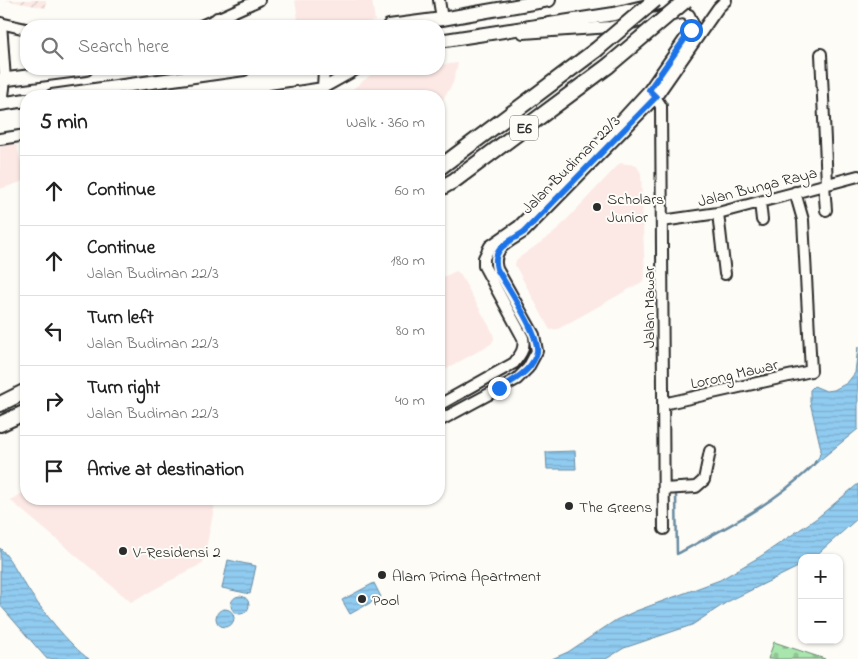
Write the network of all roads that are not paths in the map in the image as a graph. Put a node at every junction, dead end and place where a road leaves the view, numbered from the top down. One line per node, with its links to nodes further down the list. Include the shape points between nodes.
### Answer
1 (259, 0): 8 (street)
2 (439, 0): 9 (street)
3 (549, 0): 9 (main road)
4 (655, 0): 28 (highway, E6, bridge, via 596,50)
5 (672, 0): 12 (main road, via 614,14)
6 (686, 0): 31 (highway, E6, bridge, via 608,66)
7 (726, 0): 23 (street)
8 (224, 20)
9 (442, 20)
10 (1, 23): 11 (street); 19 (street)
11 (20, 28)
12 (482, 33): 13 (main road); 23 (street, via 611,27 682,13 689,15 691,30)
13 (445, 40)
14 (821, 54): 30 (street)
15 (40, 75): 19 (main road)
16 (201, 75): 21 (main road)
17 (322, 75): 20 (street)
18 (346, 75): 20 (street)
19 (2, 80): 25 (street)
20 (319, 89): 22 (street)
21 (95, 90)
22 (312, 90)
23 (652, 93): 37 (street, Jalan Mawar, via 661,106); 40 (street, Jalan Budiman 22/3, via 519,226 490,246 484,266 524,338 522,353 514,363); 44 (street, Jalan Budiman 22/3, via 524,232 496,254 497,269 534,335 537,351 528,368 517,379)
24 (20, 101): 25 (main road)
25 (1, 103)
26 (20, 136): 27 (street)
27 (0, 139)
28 (445, 163)
29 (858, 176): 30 (street, Jalan Bunga Raya)
30 (825, 184): 32 (street, Jalan Bunga Raya); 34 (street)
31 (445, 186)
32 (795, 192): 33 (street, Jalan Bunga Raya); 42 (street, Lorong Mawar, via 803,220 811,371)
33 (760, 202): 35 (street, Jalan Bunga Raya); 36 (street)
34 (826, 210)
35 (718, 213): 37 (street, Jalan Bunga Raya); 38 (street)
36 (762, 220)
37 (662, 221): 42 (street, Jalan Mawar)
38 (725, 274)
39 (20, 394): 41 (highway)
40 (445, 402)
41 (0, 404)
42 (663, 404): 47 (street, Jalan Mawar)
43 (20, 415): 45 (highway)
44 (445, 418)
45 (0, 424)
46 (710, 451): 47 (street, via 704,480 696,487)
47 (664, 489): 48 (street, Jalan Mawar)
48 (664, 529)

